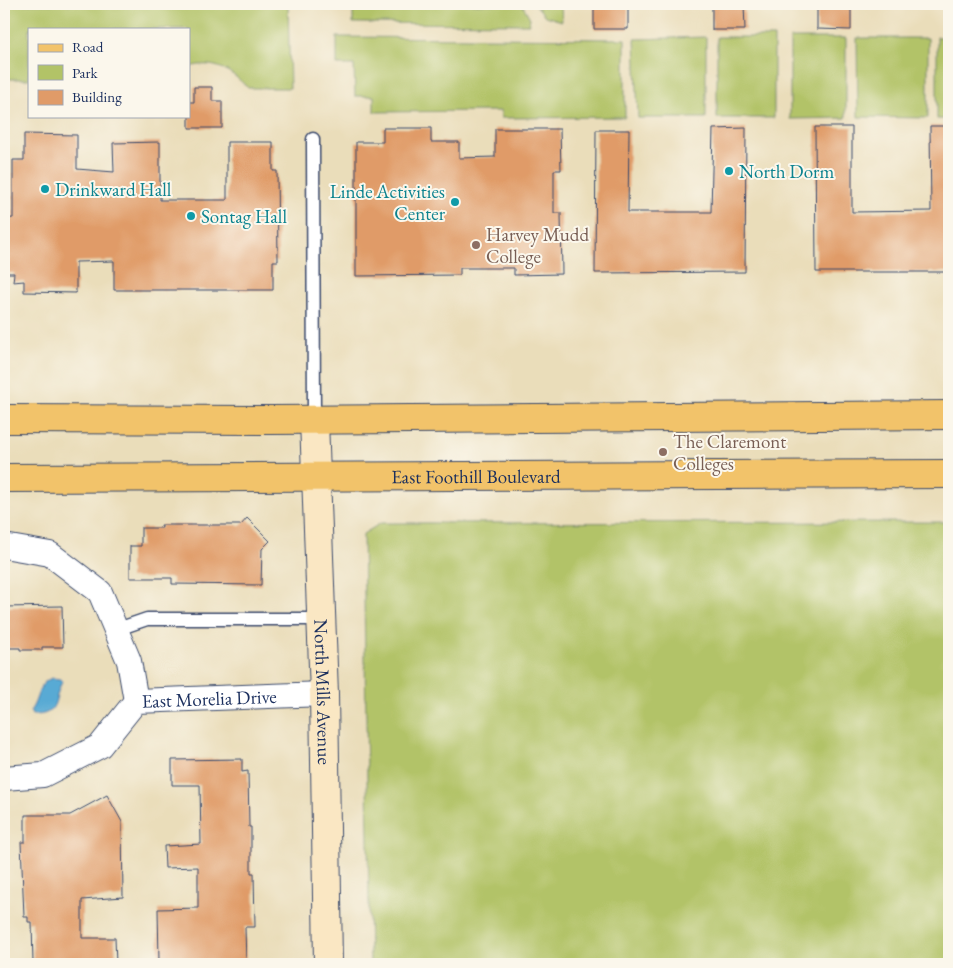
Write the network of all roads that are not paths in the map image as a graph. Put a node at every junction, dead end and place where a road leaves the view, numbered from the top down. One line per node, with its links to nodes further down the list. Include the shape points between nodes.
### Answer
1 (313, 139): 4 (lane)
2 (949, 415): 4 (main road)
3 (4, 418): 4 (main road)
4 (314, 420): 6 (main road, North Mills Avenue)
5 (949, 474): 6 (main road, East Foothill Boulevard)
6 (316, 476): 7 (main road, East Foothill Boulevard); 9 (main road, North Mills Avenue)
7 (4, 478)
8 (4, 546): 10 (street, via 50,554 100,592)
9 (320, 619): 10 (lane, via 147,619); 11 (main road, North Mills Avenue)
10 (115, 630): 12 (street, via 129,661)
11 (324, 694): 12 (street, East Morelia Drive); 14 (main road, North Mills Avenue)
12 (136, 701): 13 (street, East Morelia Drive, via 100,746 43,775)
13 (4, 778)
14 (328, 964)

